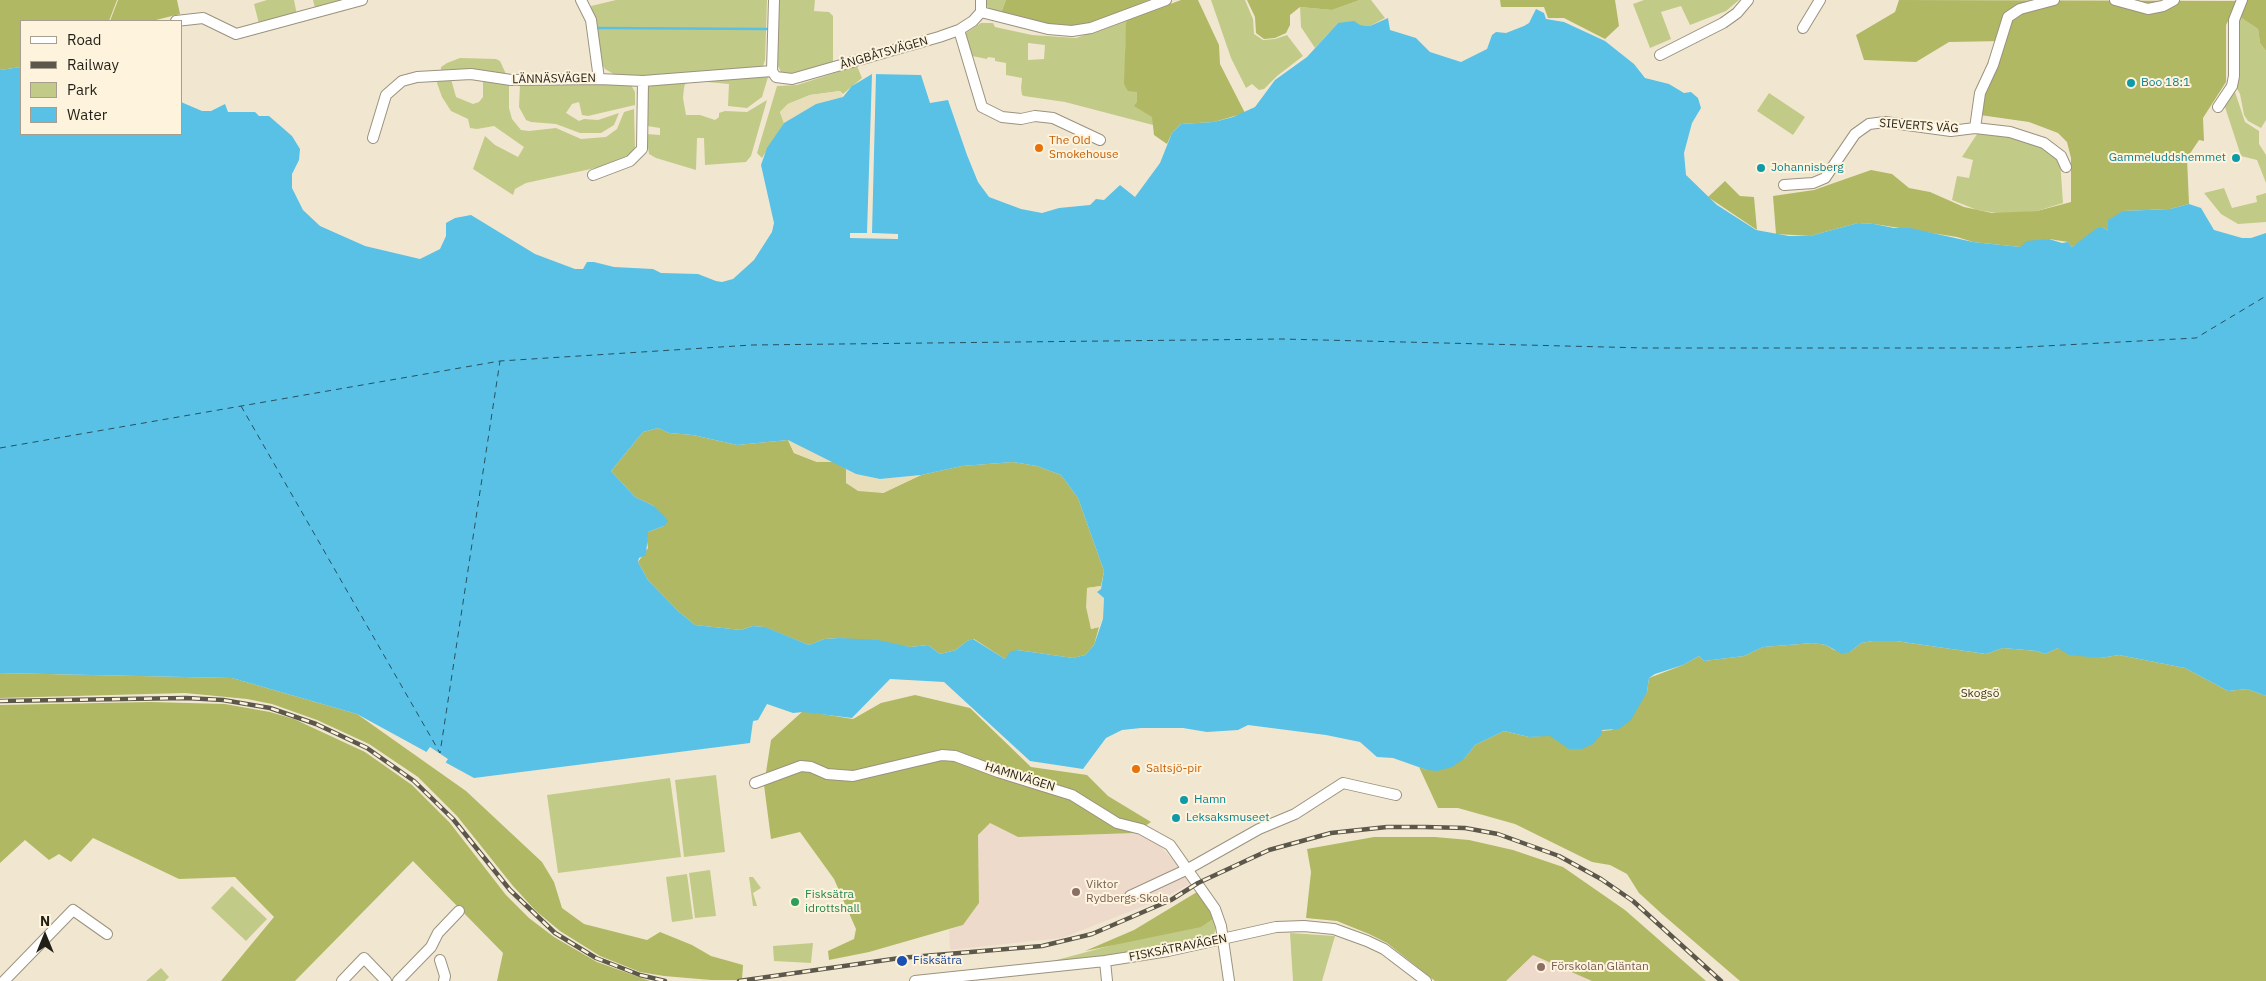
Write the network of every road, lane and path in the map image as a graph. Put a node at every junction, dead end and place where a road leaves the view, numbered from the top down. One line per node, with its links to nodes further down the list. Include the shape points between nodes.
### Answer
1 (362, 0): 13 (street, via 236,34 203,18)
2 (581, 0): 18 (street, via 591,20)
3 (774, 0): 17 (street)
4 (981, 0): 12 (street)
5 (1166, 0): 12 (street, via 1091,28 1072,31 1048,29)
6 (1748, 0): 16 (street, via 1723,23)
7 (1820, 0): 14 (street)
8 (2054, 0): 21 (street, SIEVERTS VÄG, via 2020,9 2008,17 1993,65 1980,93)
9 (2114, 0): 10 (street, via 2148,10)
10 (2174, 0)
11 (2242, 0): 20 (street, via 2233,25 2232,86)
12 (980, 12): 15 (street, ÅNGBÅTSVÄGEN)
13 (182, 20)
14 (1803, 28)
15 (959, 30): 17 (street, ÅNGBÅTSVÄGEN, via 792,79 776,77); 23 (street, via 982,107 1002,117 1053,118)
16 (1660, 54)
17 (772, 71): 19 (street, LÄNNÄSVÄGEN)
18 (598, 78): 19 (street, LÄNNÄSVÄGEN); 22 (street, LÄNNÄSVÄGEN, via 511,80 471,74 409,78 386,95)
19 (643, 81): 25 (street, via 642,149 630,161)
20 (2218, 107)
21 (1974, 128): 24 (street, via 2010,132 2044,143 2061,156); 26 (street, SIEVERTS VÄG, via 1951,131 1885,122 1869,124 1855,134 1825,178 1813,183)
22 (373, 138)
23 (1100, 140)
24 (2066, 167)
25 (593, 175)
26 (1784, 185)
27 (755, 783): 29 (street, HAMNVÄGEN, via 801,766 828,774 853,776 928,757 955,756 1072,795 1117,823 1141,829 1170,844)
28 (1396, 795): 29 (street, via 1343,783 1294,814 1259,829)
29 (1188, 869): 30 (street); 33 (street, HAMNVÄGEN, via 1215,909)
30 (1130, 896)
31 (459, 912): 39 (street)
32 (107, 934): 36 (street, via 73,910)
33 (1223, 939): 35 (street, FISKSÄTRAVÄGEN); 43 (street, HAMNVÄGEN); 44 (street, FISKSÄTRAVÄGEN, via 1282,927 1334,929 1384,949)
34 (440, 960): 40 (street)
35 (1105, 961): 41 (street, FISKSÄTRAVÄGEN); 42 (street)
36 (4, 981)
37 (342, 981): 38 (street, via 364,958)
38 (386, 981)
39 (398, 981)
40 (444, 981)
41 (915, 981)
42 (1106, 981)
43 (1230, 981)
44 (1426, 981)

